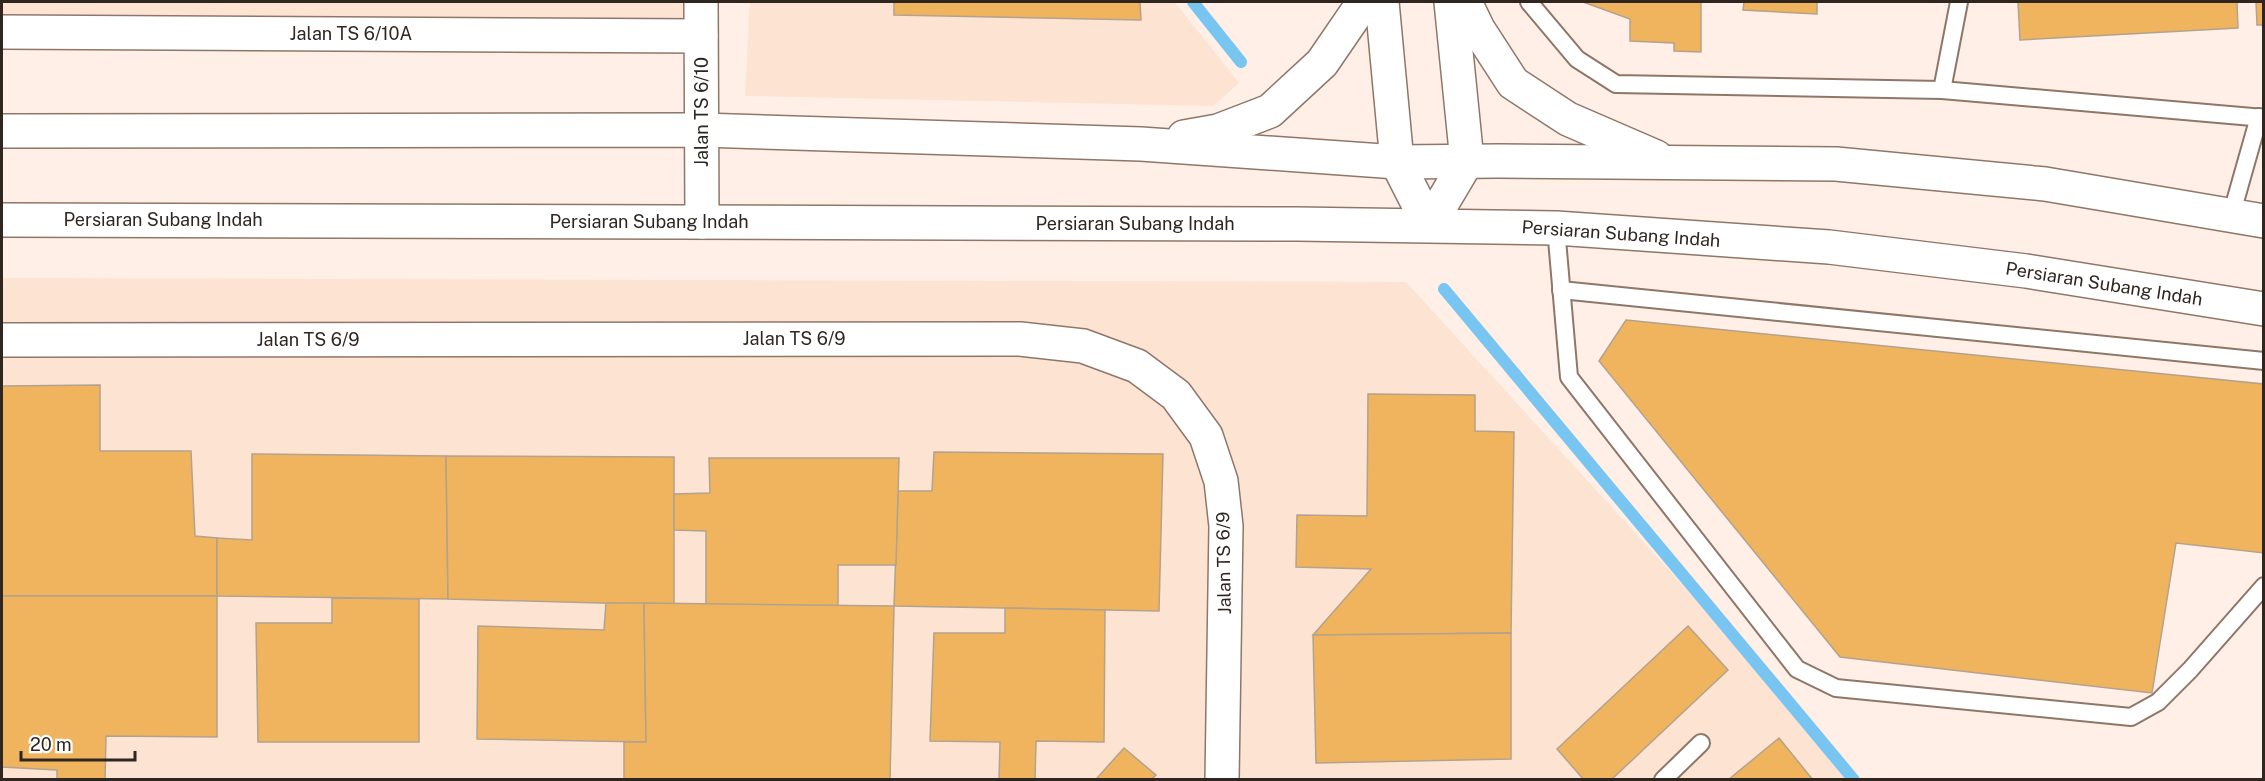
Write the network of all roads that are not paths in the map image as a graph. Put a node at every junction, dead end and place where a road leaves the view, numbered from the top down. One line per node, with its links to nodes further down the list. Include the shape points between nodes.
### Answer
1 (701, 2): 9 (main road, Jalan TS 6/10)
2 (1362, 2): 14 (main road, via 1322,63 1270,111 1218,131)
3 (1382, 2): 16 (main road)
4 (1451, 2): 15 (main road)
5 (1465, 2): 17 (main road, via 1513,83 1568,119)
6 (1529, 2): 10 (lane, via 1577,59 1616,84)
7 (1959, 2): 10 (lane)
8 (2, 32): 9 (main road, Jalan TS 6/10A)
9 (701, 36): 12 (main road, Jalan TS 6/10)
10 (1942, 90): 11 (lane)
11 (2261, 118): 18 (lane)
12 (702, 130): 13 (main road); 14 (main road); 21 (main road, Jalan TS 6/10)
13 (2, 131)
14 (1141, 144): 16 (main road)
15 (1467, 161): 16 (main road); 17 (main road); 22 (main road)
16 (1397, 162): 22 (main road)
17 (1668, 162): 18 (main road, via 1847,165 2044,184)
18 (2231, 216): 20 (main road)
19 (2, 220): 21 (main road, Persiaran Subang Indah)
20 (2264, 221)
21 (702, 222): 22 (main road, Persiaran Subang Indah)
22 (1429, 225): 23 (main road, Persiaran Subang Indah)
23 (1556, 228): 24 (lane); 25 (main road, Persiaran Subang Indah, via 1829,247 2026,271)
24 (1561, 290): 27 (lane); 28 (lane, via 1569,377 1797,669 1836,688 2131,717 2158,702)
25 (2264, 309)
26 (2, 340): 30 (main road, Jalan TS 6/9, via 1020,339 1083,346 1137,366 1176,395 1206,436 1221,481 1226,526)
27 (2264, 361)
28 (2264, 586)
29 (1701, 743): 31 (lane)
30 (1222, 780)
31 (1663, 780)

